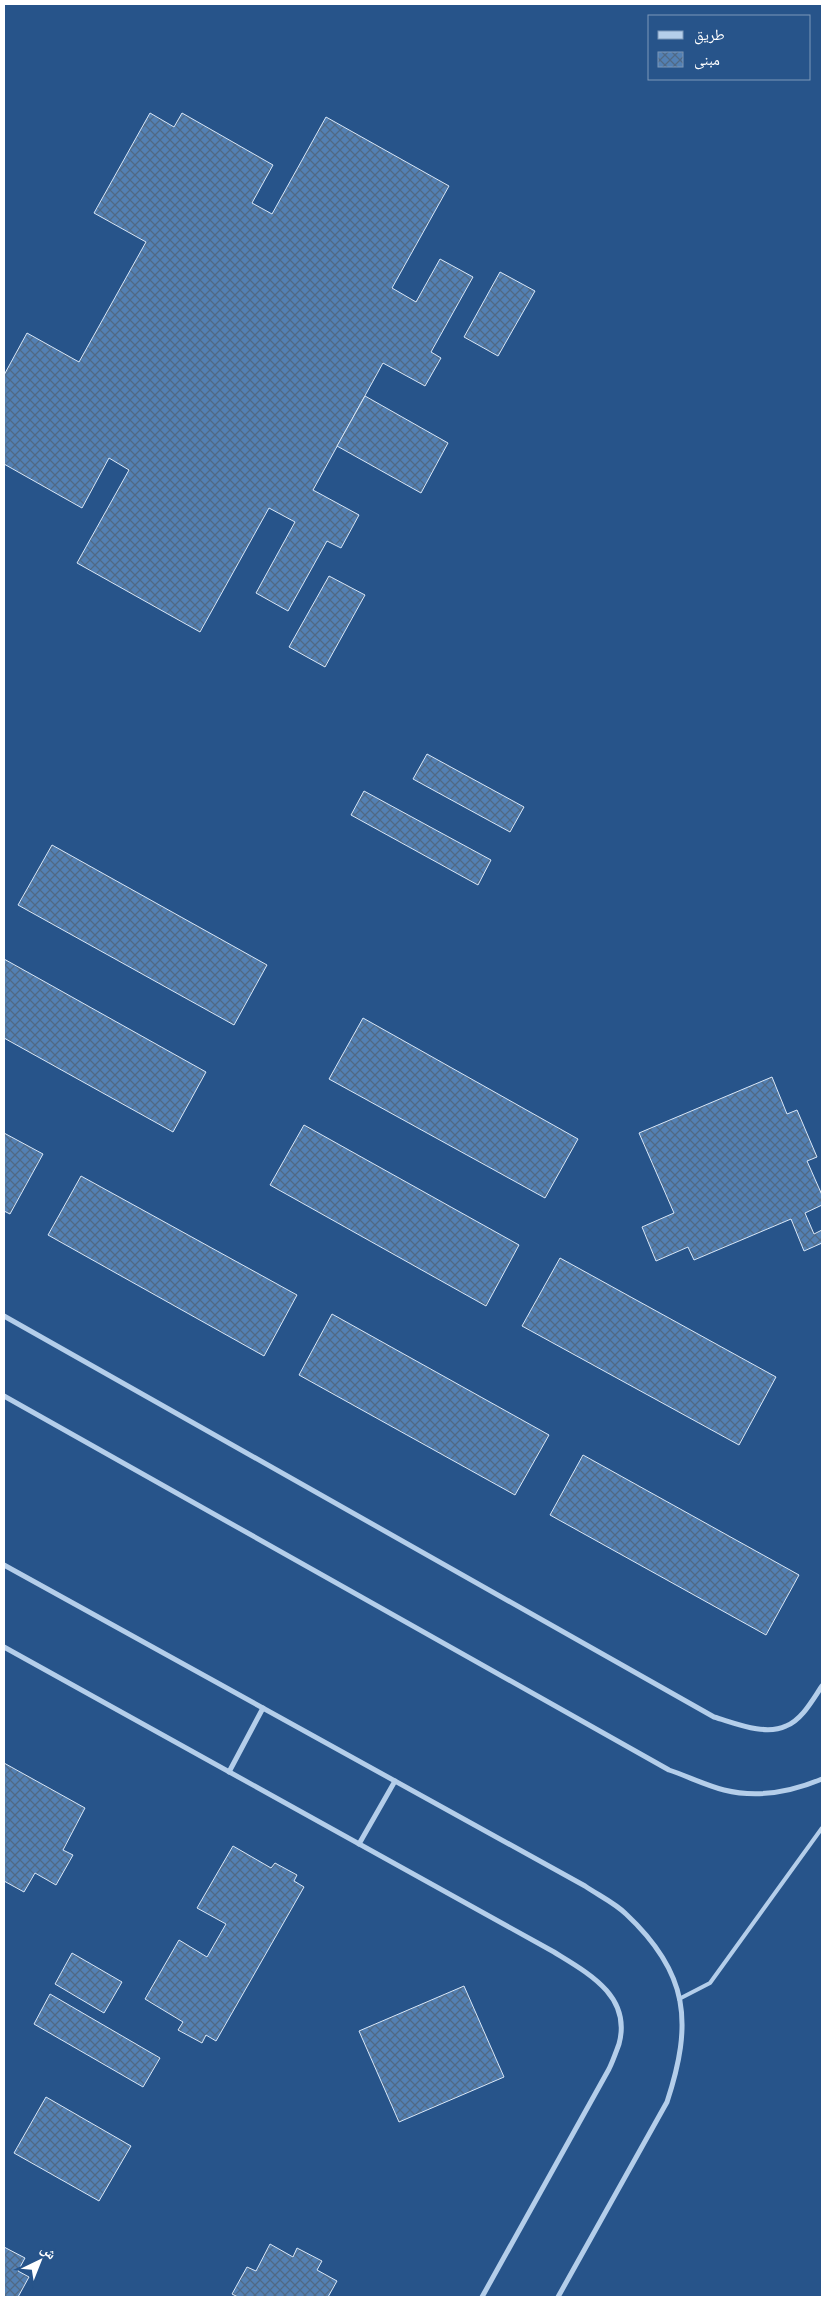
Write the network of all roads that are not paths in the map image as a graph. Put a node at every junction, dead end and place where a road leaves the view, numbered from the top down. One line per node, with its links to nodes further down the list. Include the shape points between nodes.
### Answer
1 (4, 1316): 5 (street, via 714,1717 757,1730 786,1726 804,1711)
2 (4, 1396): 8 (street, via 669,1770 723,1790 752,1794 782,1792)
3 (4, 1565): 6 (street)
4 (4, 1647): 7 (street)
5 (822, 1686)
6 (263, 1708): 7 (street); 9 (street)
7 (229, 1772): 11 (street)
8 (822, 1780)
9 (395, 1781): 11 (street); 12 (street, via 585,1886 625,1913 654,1944 677,1983)
10 (822, 1828): 12 (lane, via 710,1983)
11 (359, 1844): 13 (street, via 584,1971 606,1988 620,2012 620,2042 610,2069)
12 (679, 1999): 14 (street, via 683,2022 679,2067 667,2102)
13 (482, 2297)
14 (558, 2297)

